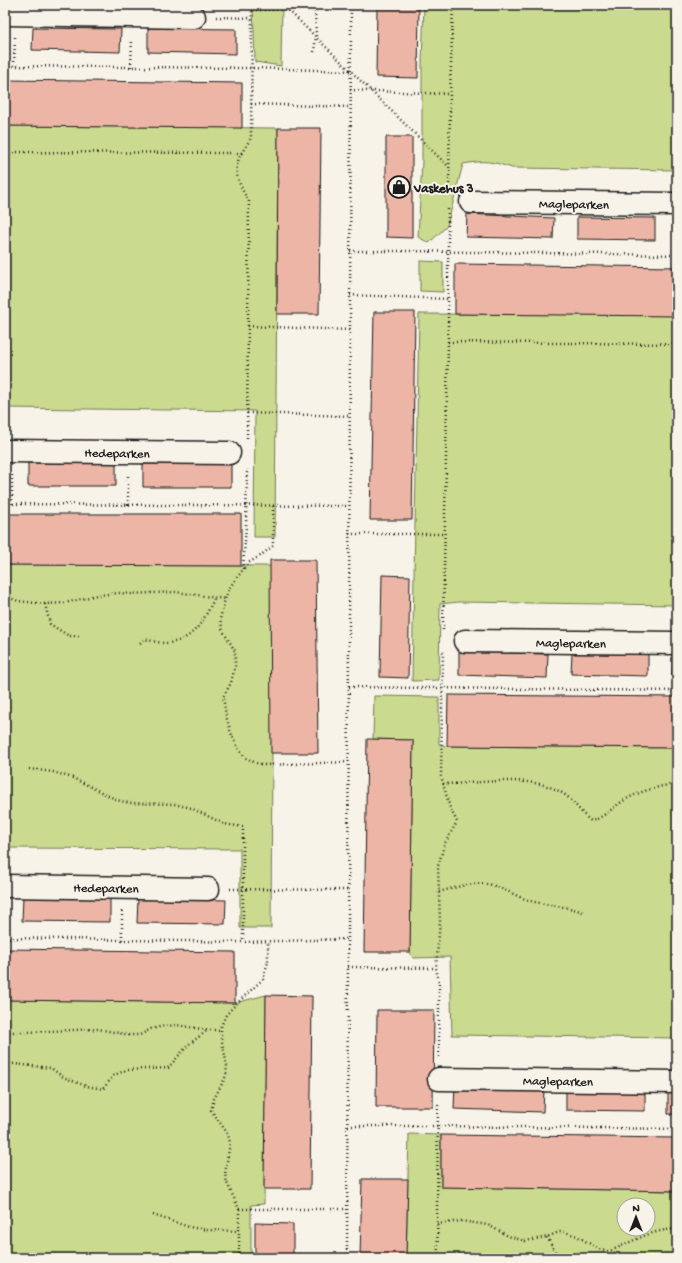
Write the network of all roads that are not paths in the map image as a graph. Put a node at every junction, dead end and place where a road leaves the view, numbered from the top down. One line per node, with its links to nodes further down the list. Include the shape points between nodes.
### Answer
1 (5, 14): 2 (street)
2 (194, 17)
3 (471, 202): 4 (street, Magleparken)
4 (677, 204)
5 (238, 449): 6 (street, Hedeparken)
6 (5, 451)
7 (465, 641): 8 (street, Magleparken)
8 (677, 644)
9 (5, 886): 10 (street, Hedeparken)
10 (208, 889)
11 (438, 1079): 12 (street, Magleparken)
12 (677, 1082)

